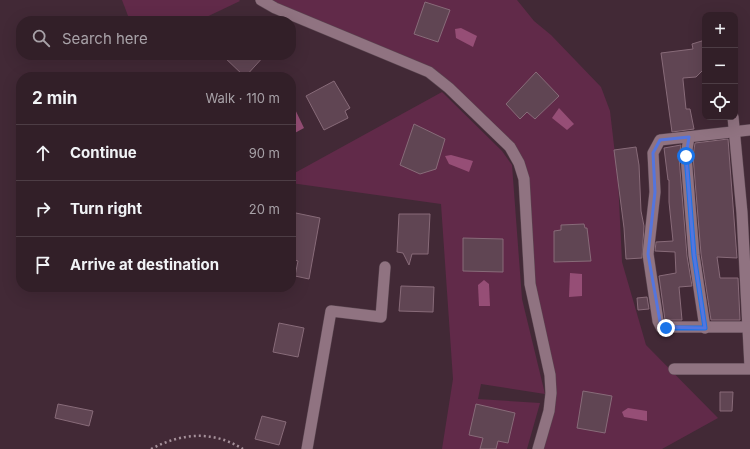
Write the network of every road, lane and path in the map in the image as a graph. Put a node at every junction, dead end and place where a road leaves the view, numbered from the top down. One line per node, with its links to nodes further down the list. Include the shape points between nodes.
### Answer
1 (261, 0): 2 (street)
2 (294, 16)
3 (296, 17): 16 (street, via 429,72 510,146 524,179 530,284 550,375 549,411)
4 (734, 120): 6 (street)
5 (750, 130): 6 (street)
6 (736, 132): 7 (street); 9 (street)
7 (689, 137): 10 (street, via 686,156 694,255); 10 (street, via 660,140 653,152 655,192 648,254 659,325 666,328)
8 (385, 266): 15 (street, via 381,317 331,311)
9 (749, 327): 10 (street); 11 (street)
10 (705, 328)
11 (750, 368): 12 (street)
12 (674, 369)
13 (151, 449): 14 (path, via 189,435 224,439)
14 (243, 449)
15 (307, 449)
16 (538, 449)

